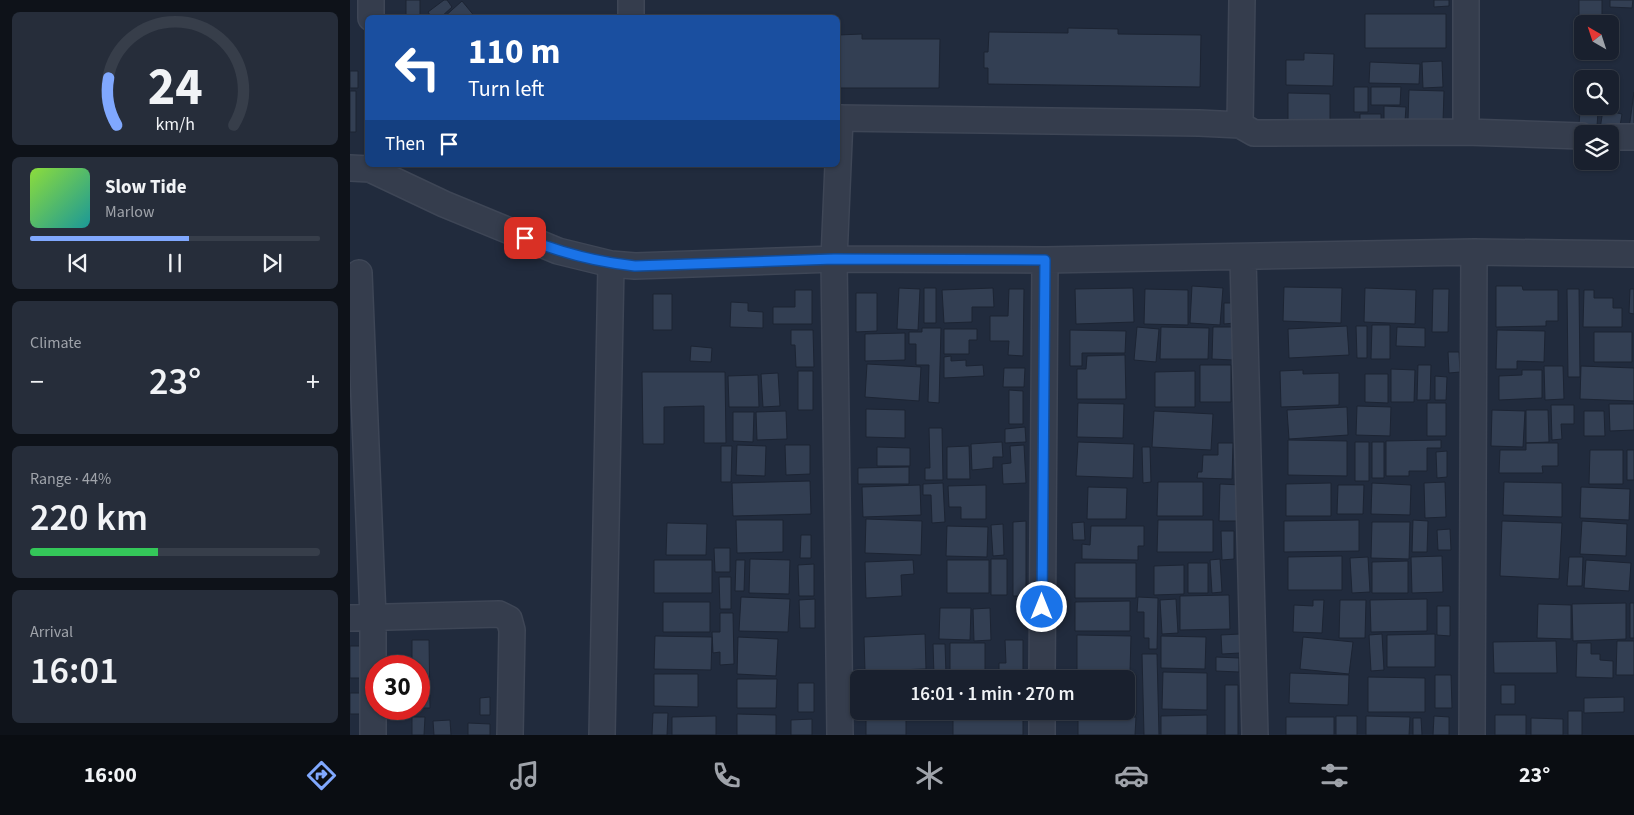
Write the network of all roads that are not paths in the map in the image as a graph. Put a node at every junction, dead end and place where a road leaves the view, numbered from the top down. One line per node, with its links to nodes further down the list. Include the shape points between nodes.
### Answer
1 (372, 0): 5 (street)
2 (631, 0): 6 (street)
3 (1242, 0): 8 (street)
4 (1466, 0): 9 (street)
5 (371, 15)
6 (631, 15)
7 (840, 118): 8 (street)
8 (1240, 125): 9 (street, via 1254,133)
9 (1466, 132): 10 (street)
10 (1574, 136)
11 (1619, 137): 12 (street)
12 (1634, 138)
13 (364, 167): 20 (street, via 558,251)
14 (837, 167): 18 (street)
15 (1474, 252): 16 (street); 17 (street); 31 (street)
16 (1634, 254)
17 (1244, 258): 19 (street); 30 (street)
18 (834, 259): 19 (street); 20 (street, via 635,266); 28 (street)
19 (1045, 260): 23 (street)
20 (610, 264): 27 (street)
21 (359, 273): 22 (street)
22 (362, 618): 25 (street); 26 (street, via 499,614 510,619)
23 (1042, 670)
24 (1042, 720): 29 (street)
25 (373, 735)
26 (510, 735)
27 (602, 735)
28 (840, 735)
29 (1042, 735)
30 (1255, 735)
31 (1472, 735)

